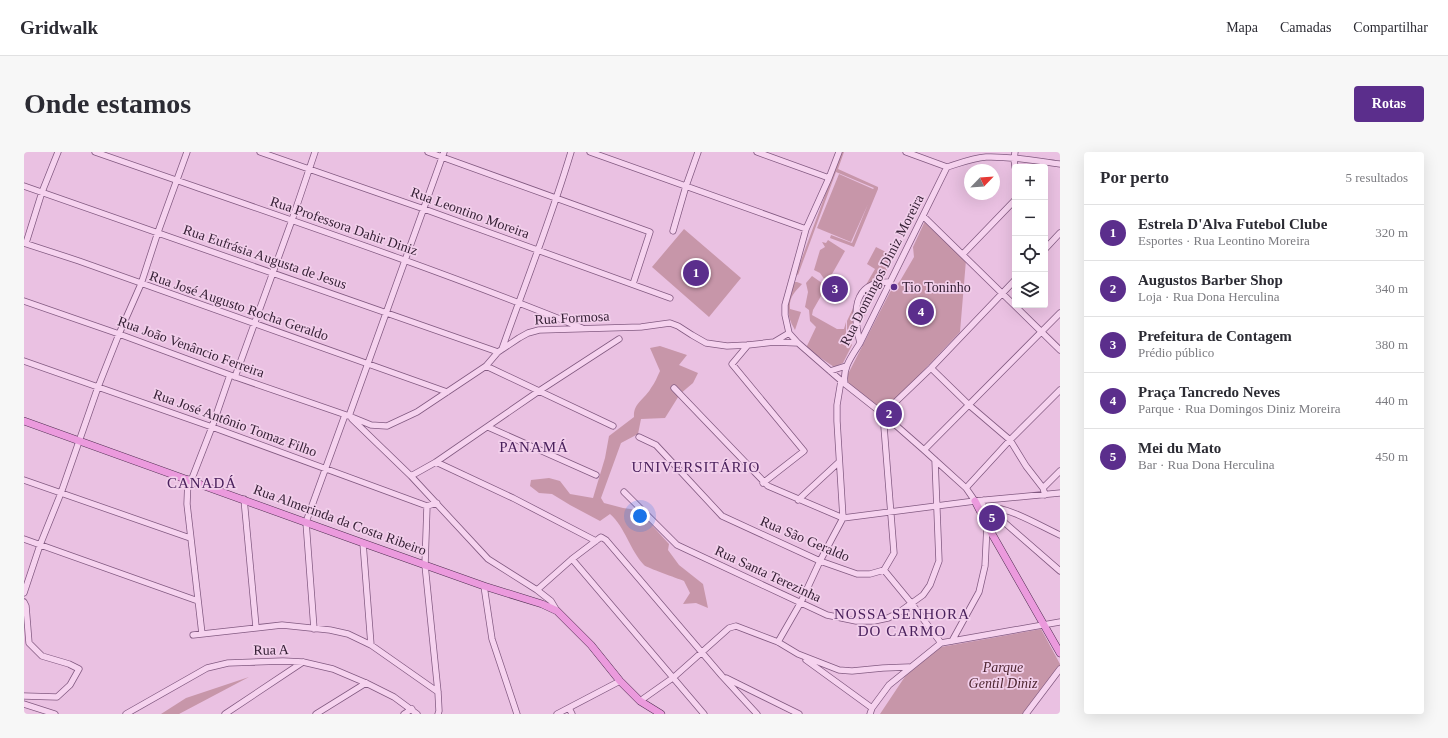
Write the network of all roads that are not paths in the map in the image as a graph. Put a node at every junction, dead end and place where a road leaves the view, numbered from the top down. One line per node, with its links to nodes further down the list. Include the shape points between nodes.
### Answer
1 (58, 152): 26 (street)
2 (95, 152): 23 (street, Rua Professora Dahir Diniz)
3 (187, 152): 23 (street)
4 (260, 152): 21 (street, Rua Leontino Moreira)
5 (315, 152): 21 (street)
6 (428, 152): 15 (street)
7 (571, 152): 27 (street)
8 (590, 152): 25 (street)
9 (698, 152): 25 (street)
10 (757, 152): 22 (street)
11 (839, 152): 22 (street)
12 (906, 152): 20 (street)
13 (1016, 152): 16 (street)
14 (1022, 152): 17 (street)
15 (443, 154): 27 (street); 29 (street)
16 (1014, 159): 17 (street); 18 (street); 20 (street, via 986,157)
17 (1024, 159): 19 (street)
18 (1015, 164)
19 (1060, 164)
20 (948, 167): 30 (street, Rua Domingos Diniz Moreira)
21 (309, 169): 29 (street, Rua Leontino Moreira); 31 (street)
22 (829, 178): 32 (street)
23 (177, 181): 31 (street, Rua Professora Dahir Diniz); 34 (street)
24 (24, 186): 26 (street, Rua Eufrásia Augusta de Jesus)
25 (686, 186): 32 (street); 33 (street)
26 (42, 192): 34 (street, Rua Eufrásia Augusta de Jesus); 36 (street)
27 (557, 199): 38 (street); 45 (street, via 650,232)
28 (1012, 203): 39 (street)
29 (424, 209): 38 (street, Rua Leontino Moreira); 40 (street)
30 (923, 216): 39 (street); 42 (street, Rua Domingos Diniz Moreira)
31 (292, 220): 40 (street, Rua Professora Dahir Diniz); 41 (street)
32 (806, 229): 55 (street, via 785,305)
33 (673, 231)
34 (158, 232): 41 (street, Rua Eufrásia Augusta de Jesus); 44 (street)
35 (1060, 233): 37 (street)
36 (25, 243): 44 (street, Rua José Augusto Rocha Geraldo)
37 (1048, 246)
38 (537, 250): 45 (street, Rua Leontino Moreira); 49 (street)
39 (963, 254): 46 (street)
40 (405, 260): 49 (street, Rua Professora Dahir Diniz); 50 (street)
41 (274, 272): 50 (street, Rua Eufrásia Augusta de Jesus); 52 (street)
42 (890, 282): 60 (street, Rua Domingos Diniz Moreira); 60 (street, via 879,281 870,286 857,301 854,317)
43 (1012, 283): 46 (street)
44 (141, 284): 52 (street, Rua José Augusto Rocha Geraldo); 56 (street)
45 (634, 284): 47 (street, Rua Leontino Moreira)
46 (1003, 293): 54 (street); 68 (street)
47 (670, 298)
48 (24, 302): 56 (street, Rua João Venâncio Ferreira)
49 (519, 302): 53 (street, Rua Professora Dahir Diniz); 63 (street)
50 (385, 313): 63 (street, Rua Eufrásia Augusta de Jesus); 65 (street)
51 (1060, 313): 54 (street)
52 (255, 324): 65 (street, Rua José Augusto Rocha Geraldo); 70 (street)
53 (584, 329): 61 (street, Rua Formosa, via 670,323 706,343); 63 (street, Rua Formosa, via 539,330 528,333)
54 (1041, 332): 62 (street); 77 (street)
55 (789, 333): 58 (street, Rua Formosa); 59 (street)
56 (119, 334): 70 (street, Rua João Venâncio Ferreira); 72 (street)
57 (618, 340): 75 (street)
58 (774, 342): 59 (street, Rua Formosa); 61 (street, Rua Formosa)
59 (798, 343): 69 (street)
60 (860, 343): 67 (street, Rua Domingos Diniz Moreira)
61 (748, 345): 97 (street, via 732,364 804,451)
62 (1060, 350)
63 (500, 351): 66 (street, Rua Formosa)
64 (24, 361): 72 (street, Rua José Antônio Tomaz Filho)
65 (367, 364): 76 (street, Rua José Augusto Rocha Geraldo); 79 (street)
66 (486, 366): 75 (street); 76 (street, Rua Formosa)
67 (846, 366): 69 (street); 71 (street, Rua Domingos Diniz Moreira)
68 (931, 368): 77 (street); 78 (street)
69 (830, 371): 71 (street)
70 (233, 376): 79 (street, Rua João Venâncio Ferreira); 82 (street)
71 (843, 383): 78 (street); 90 (street, Rua Domingos Diniz Moreira, via 837,405)
72 (98, 387): 82 (street, Rua José Antônio Tomaz Filho); 85 (street)
73 (674, 388): 97 (street)
74 (1060, 390): 86 (street)
75 (539, 391): 81 (street); 83 (street)
76 (447, 392): 79 (street, Rua Formosa, via 417,412 387,426 371,425)
77 (968, 405): 86 (street); 87 (street)
78 (883, 414): 87 (street); 113 (street)
79 (347, 415): 91 (street); 94 (street)
80 (24, 421): 85 (main road, Rua Almerinda da Costa Ribeiro)
81 (613, 426)
82 (212, 427): 91 (street, Rua José Antônio Tomaz Filho); 96 (street)
83 (488, 427): 89 (street); 93 (street)
84 (639, 437): 124 (street, Rua São Geraldo, via 656,445 722,516)
85 (79, 439): 96 (main road, Rua Almerinda da Costa Ribeiro); 101 (street)
86 (1010, 440): 98 (street); 99 (street)
87 (924, 450): 88 (street)
88 (935, 460): 98 (street); 111 (street, Rua Santa Terezinha)
89 (436, 462): 94 (street); 120 (street)
90 (839, 462): 106 (street); 114 (street, Rua Domingos Diniz Moreira)
91 (325, 468): 110 (street, Rua José Antônio Tomaz Filho); 115 (street)
92 (1060, 471): 99 (street)
93 (596, 475)
94 (411, 476): 109 (street)
95 (24, 480): 101 (street)
96 (190, 480): 104 (main road, Rua Almerinda da Costa Ribeiro); 118 (street, via 187,504)
97 (764, 482): 106 (street)
98 (966, 488): 108 (street)
99 (1043, 488): 103 (street)
100 (624, 492): 133 (street, Rua Santa Terezinha, via 677,545)
101 (61, 493): 118 (street); 122 (street)
102 (1060, 493): 103 (street)
103 (1045, 495): 105 (street)
104 (244, 499): 115 (main road, Rua Almerinda da Costa Ribeiro); 138 (street)
105 (997, 499): 107 (street); 112 (street)
106 (798, 500): 114 (street)
107 (986, 500): 108 (street); 112 (street)
108 (975, 501): 111 (street); 112 (main road)
109 (437, 503): 110 (street); 129 (street, via 488,559)
110 (427, 506): 125 (street)
111 (937, 506): 113 (street); 134 (street, Rua Santa Terezinha, via 939,561 930,585)
112 (988, 508): 116 (main road); 117 (street, via 1016,514); 127 (street)
113 (891, 512): 114 (street); 126 (street, via 894,553)
114 (843, 518): 124 (street)
115 (306, 522): 121 (main road, Rua Almerinda da Costa Ribeiro); 139 (street)
116 (987, 525): 137 (main road); 142 (street, via 985,566 980,592)
117 (1060, 535)
118 (190, 538): 131 (street)
119 (24, 539): 122 (street)
120 (599, 539): 123 (street); 146 (street, via 606,540)
121 (363, 543): 125 (main road, Rua Almerinda da Costa Ribeiro); 145 (street)
122 (40, 545): 130 (street); 131 (street)
123 (572, 559): 129 (street); 153 (street)
124 (820, 561): 126 (street, Rua São Geraldo, via 857,574); 133 (street)
125 (425, 565): 128 (main road, Rua Almerinda da Costa Ribeiro); 156 (street)
126 (884, 570): 134 (street)
127 (1060, 572)
128 (484, 586): 135 (main road, Rua Almerinda da Costa Ribeiro); 171 (street, via 492,639)
129 (537, 590): 135 (street, via 550,600)
130 (24, 593)
131 (198, 601): 140 (street)
132 (24, 602): 157 (street, via 29,643 42,656 69,664 79,670 70,685 57,697)
133 (801, 602): 134 (street, Rua Santa Terezinha, via 827,615 856,622 888,618); 143 (street)
134 (912, 604): 144 (street)
135 (558, 611): 154 (main road, via 591,645)
136 (1060, 622): 137 (street)
137 (1044, 625): 142 (street); 147 (main road)
138 (256, 627): 139 (street, via 282,625); 140 (street)
139 (314, 629): 145 (street, via 348,634)
140 (202, 634): 141 (street)
141 (193, 635)
142 (952, 640): 144 (street)
143 (778, 642): 146 (street, via 736,626 729,628); 148 (street)
144 (941, 643): 150 (street)
145 (371, 645): 156 (street)
146 (703, 652): 152 (street); 153 (street)
147 (1060, 653)
148 (798, 654): 150 (street, via 839,670); 161 (street)
149 (303, 662): 155 (street, Rua A, via 333,669); 166 (street, Rua A, via 228,663 207,668); 167 (street)
150 (909, 667): 161 (street, via 889,685)
151 (1060, 669): 179 (street)
152 (722, 676): 176 (street); 177 (street)
153 (674, 677): 158 (street); 175 (street)
154 (620, 681): 158 (main road); 160 (street)
155 (366, 683): 162 (street, Rua A); 168 (street)
156 (438, 692): 164 (street)
157 (24, 696)
158 (640, 701): 174 (main road)
159 (24, 704): 163 (street)
160 (569, 708): 172 (street); 173 (street)
161 (872, 708): 178 (street)
162 (412, 709): 169 (street); 170 (street, Rua A)
163 (47, 713): 165 (street)
164 (440, 713)
165 (55, 714)
166 (126, 714)
167 (225, 714)
168 (316, 714)
169 (404, 714)
170 (418, 714)
171 (517, 714)
172 (557, 714)
173 (572, 714)
174 (661, 714)
175 (704, 714)
176 (757, 714)
177 (799, 714)
178 (870, 714)
179 (1026, 714)

